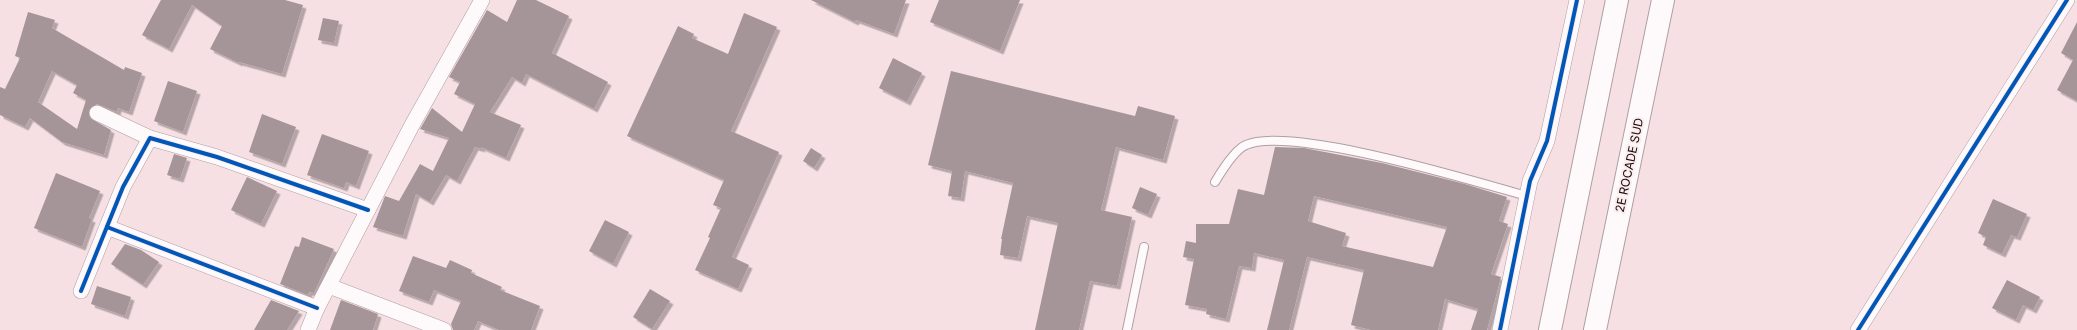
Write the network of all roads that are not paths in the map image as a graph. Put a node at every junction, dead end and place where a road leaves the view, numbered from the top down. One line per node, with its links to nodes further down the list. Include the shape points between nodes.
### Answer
1 (482, 0): 10 (street)
2 (1577, 0): 9 (street, via 1547,141)
3 (1617, 0): 20 (highway)
4 (1663, 0): 21 (highway, 2E ROCADE SUD)
5 (2067, 0): 22 (street)
6 (97, 112): 7 (street)
7 (150, 138): 10 (street, via 217,157); 11 (street, via 123,187)
8 (1215, 182): 9 (lane, via 1244,146 1254,142 1276,141 1308,143 1414,165)
9 (1527, 196): 19 (street)
10 (368, 210): 13 (street)
11 (107, 227): 14 (street); 15 (street)
12 (1144, 247): 18 (lane)
13 (329, 286): 15 (street); 17 (street)
14 (81, 291)
15 (317, 308): 16 (street)
16 (308, 330)
17 (444, 330)
18 (1127, 330)
19 (1500, 330)
20 (1550, 330)
21 (1595, 330)
22 (1858, 330)

